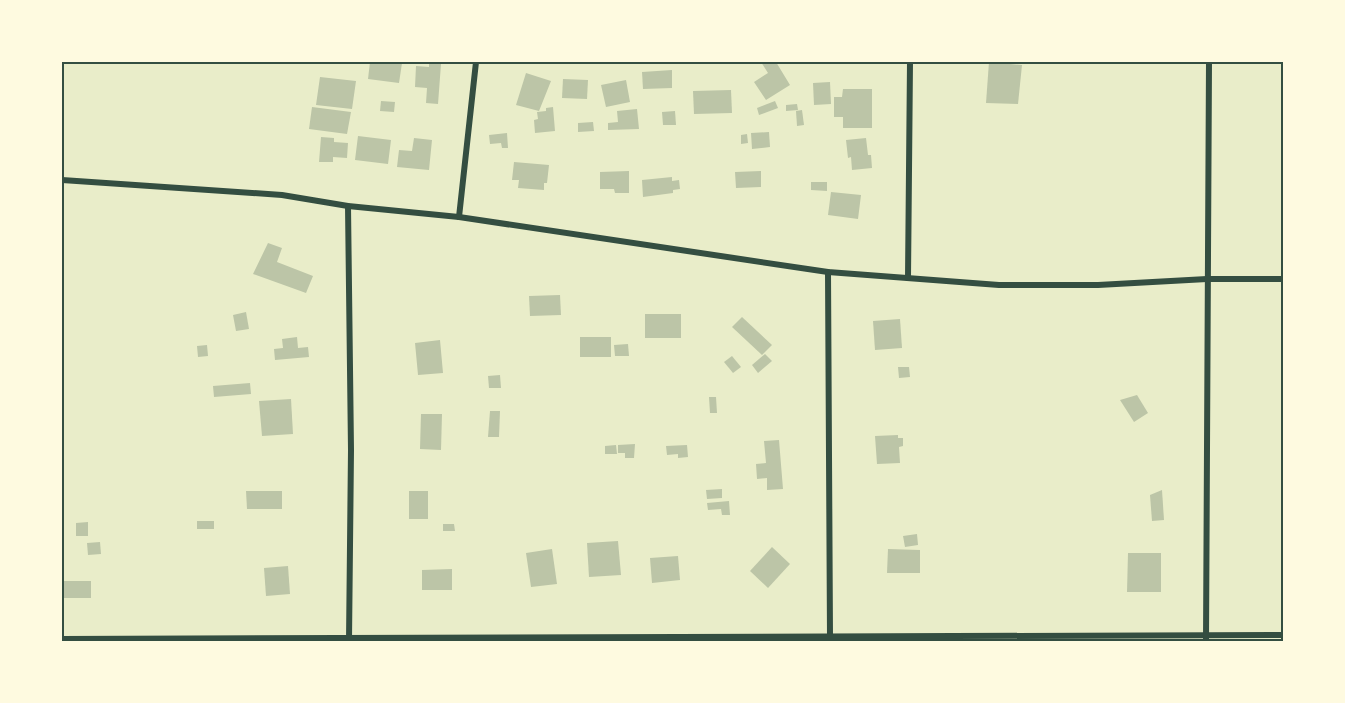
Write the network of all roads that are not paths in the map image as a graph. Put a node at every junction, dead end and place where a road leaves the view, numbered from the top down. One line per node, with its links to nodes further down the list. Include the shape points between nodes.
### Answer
1 (476, 62): 6 (street)
2 (910, 62): 8 (street)
3 (1209, 62): 9 (street)
4 (62, 180): 5 (street, via 282,195)
5 (348, 206): 6 (street); 14 (street)
6 (459, 218): 7 (street)
7 (828, 272): 8 (street); 12 (street)
8 (908, 278): 9 (street, via 999,285)
9 (1207, 279): 10 (street); 15 (street)
10 (1284, 279)
11 (1284, 635): 15 (street)
12 (830, 637): 14 (street); 15 (street)
13 (62, 639): 14 (street)
14 (349, 639)
15 (1206, 639)

